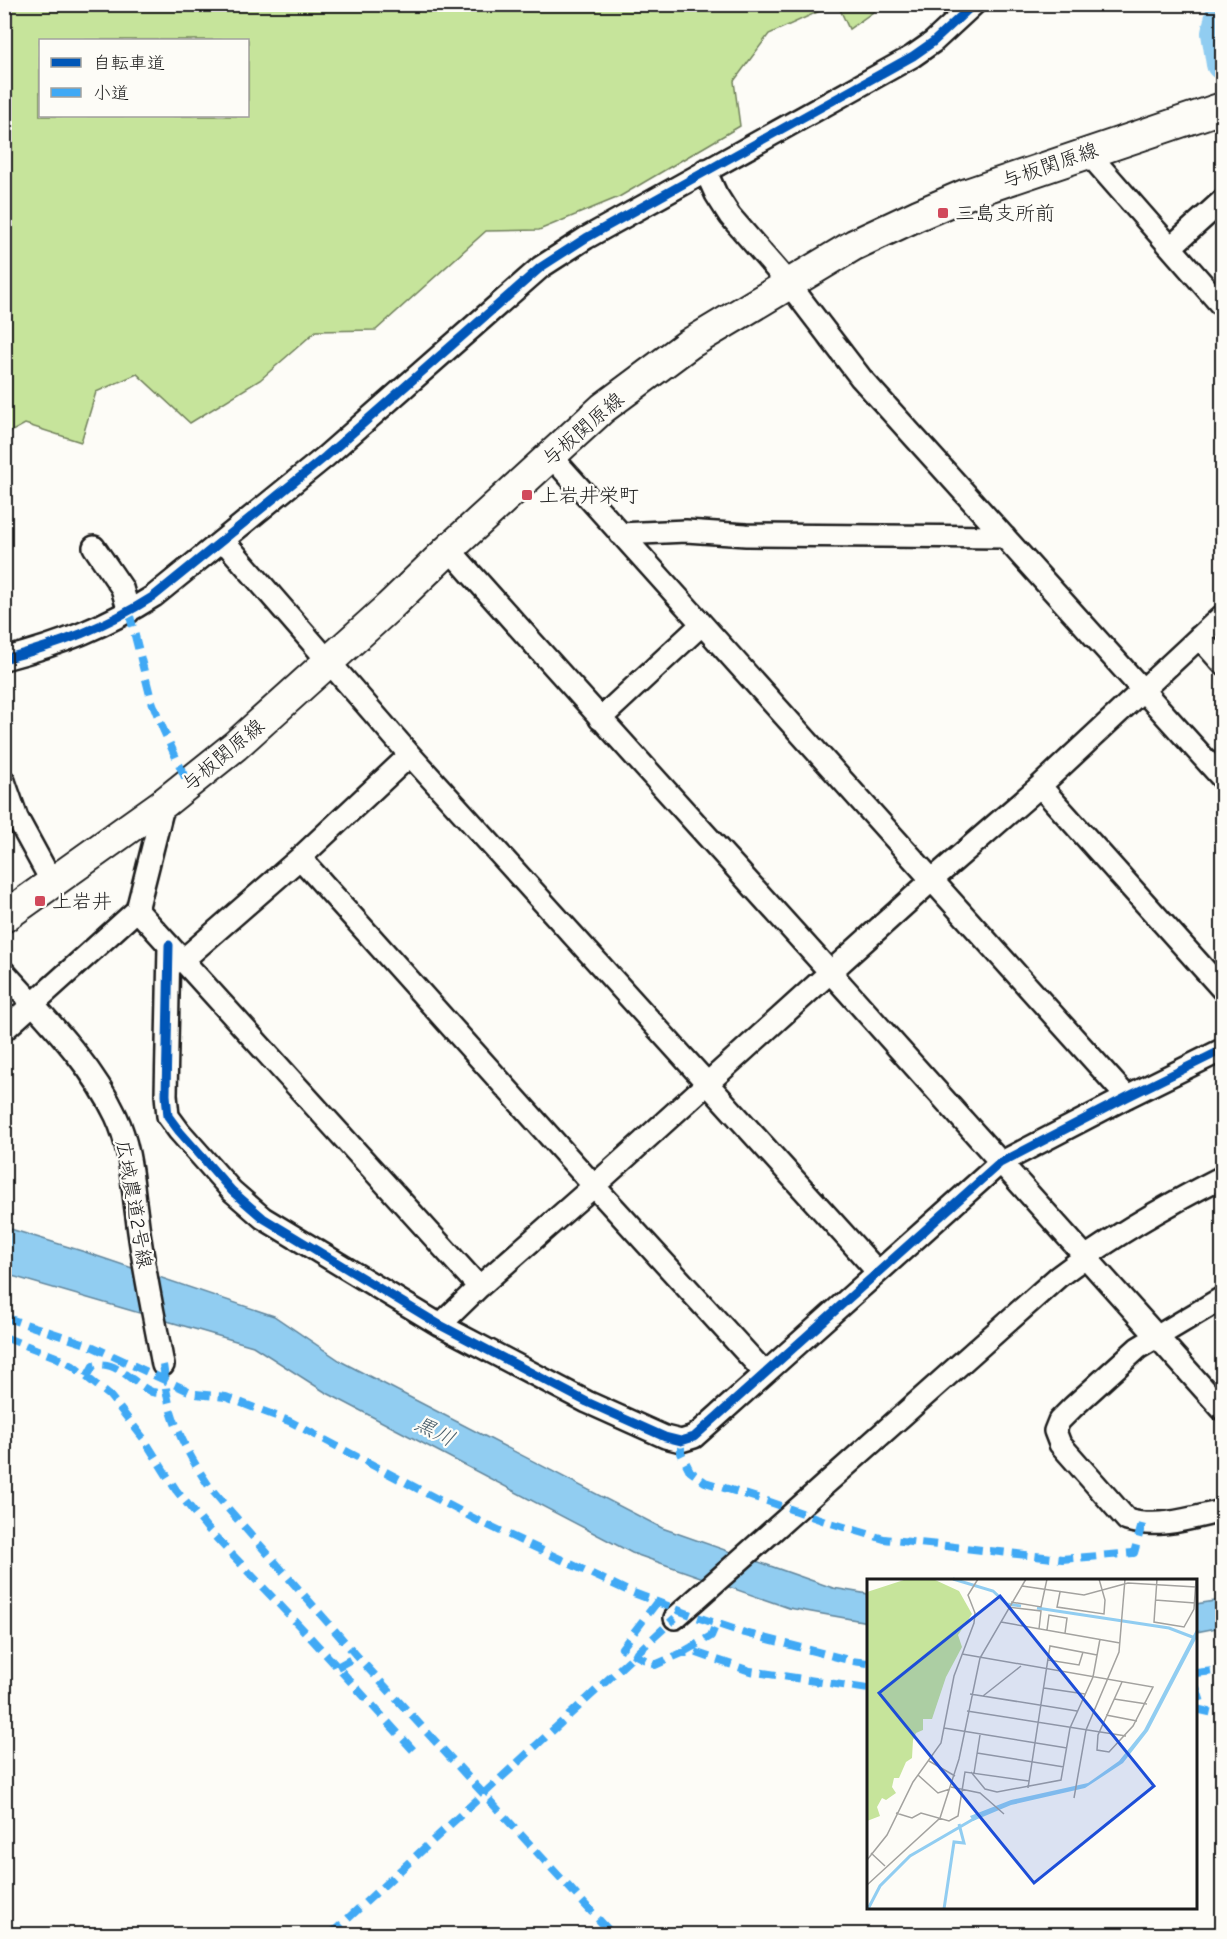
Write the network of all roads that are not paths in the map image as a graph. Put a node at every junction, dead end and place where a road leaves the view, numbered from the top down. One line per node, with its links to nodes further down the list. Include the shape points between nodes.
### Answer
1 (974, 4): 4 (street, via 913,56)
2 (1221, 110): 3 (main road, 与板関原線)
3 (1086, 152): 6 (street); 7 (main road, 与板関原線, via 937,207 854,245)
4 (705, 170): 7 (street, via 730,216); 12 (street, via 541,267)
5 (1222, 201): 6 (street)
6 (1171, 248): 8 (street)
7 (789, 284): 9 (main road, 与板関原線, via 689,344 603,408); 11 (street, via 861,378)
8 (1222, 306)
9 (551, 456): 10 (street); 14 (main road, 与板関原線)
10 (620, 534): 11 (street, via 686,531); 17 (street)
11 (1005, 537): 22 (street)
12 (223, 540): 15 (street); 20 (street)
13 (94, 547): 15 (street, via 122,588)
14 (449, 549): 20 (main road, 与板関原線); 23 (street)
15 (129, 612): 19 (street, via 89,632)
16 (1222, 616): 18 (street)
17 (701, 625): 23 (street); 30 (street)
18 (1199, 637): 21 (street); 22 (street)
19 (4, 659)
20 (328, 663): 24 (street); 28 (main road, 与板関原線, via 236,746)
21 (1222, 663)
22 (1143, 690): 25 (street); 27 (street)
23 (600, 719): 36 (street)
24 (410, 755): 29 (street); 41 (street)
25 (1222, 778)
26 (4, 781): 31 (street, via 17,818)
27 (1040, 786): 30 (street); 37 (street)
28 (164, 803): 31 (main road, 与板関原線); 32 (street)
29 (300, 858): 34 (street); 45 (street)
30 (932, 880): 36 (street); 42 (street)
31 (53, 884): 33 (main road, 与板関原線)
32 (137, 910): 34 (street); 38 (street)
33 (4, 917)
34 (176, 953): 48 (street); 50 (street, via 166,1095 173,1124 232,1191 263,1218)
35 (4, 972): 38 (street, 広域農道2号線)
36 (831, 973): 41 (street); 43 (street)
37 (1222, 989)
38 (33, 1004): 39 (street); 52 (street, 広域農道2号線, via 84,1063 116,1117 134,1183 136,1216)
39 (4, 1030)
40 (1222, 1050): 42 (street)
41 (708, 1083): 45 (street); 47 (street)
42 (1127, 1097): 43 (street)
43 (1000, 1163): 46 (street); 47 (street)
44 (1222, 1177): 46 (street)
45 (594, 1186): 48 (street); 53 (street)
46 (1085, 1257): 51 (street); 56 (street, via 1038,1294)
47 (877, 1271): 53 (street)
48 (479, 1287): 50 (street)
49 (1222, 1298): 51 (street)
50 (440, 1325): 53 (street, via 587,1402 681,1441 694,1437)
51 (1156, 1336): 54 (street); 55 (street, via 1059,1421 1055,1431 1060,1444 1127,1520 1164,1523)
52 (163, 1365)
53 (764, 1372)
54 (1222, 1409)
55 (1222, 1511)
56 (675, 1618)

